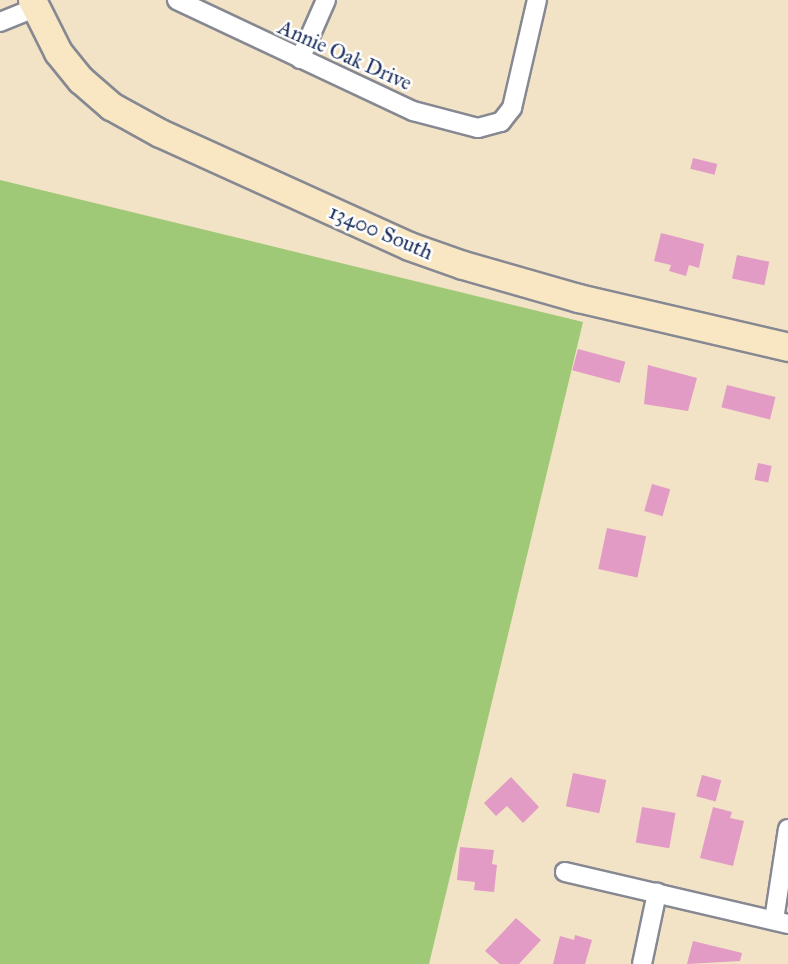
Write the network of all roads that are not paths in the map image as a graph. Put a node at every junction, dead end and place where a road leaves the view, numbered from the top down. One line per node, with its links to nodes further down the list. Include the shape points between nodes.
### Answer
1 (177, 0): 6 (street, Annie Oak Drive)
2 (326, 0): 6 (street)
3 (537, 0): 6 (street, Annie Oak Drive, via 512,108 501,122 478,128 445,122)
4 (33, 4): 5 (street); 7 (street, 13400 South, via 69,67 95,93 128,117 409,246 526,285)
5 (0, 22)
6 (300, 59)
7 (788, 347)
8 (788, 829): 11 (street)
9 (565, 872): 10 (street)
10 (657, 893): 11 (street); 12 (street)
11 (781, 922)
12 (642, 964)

